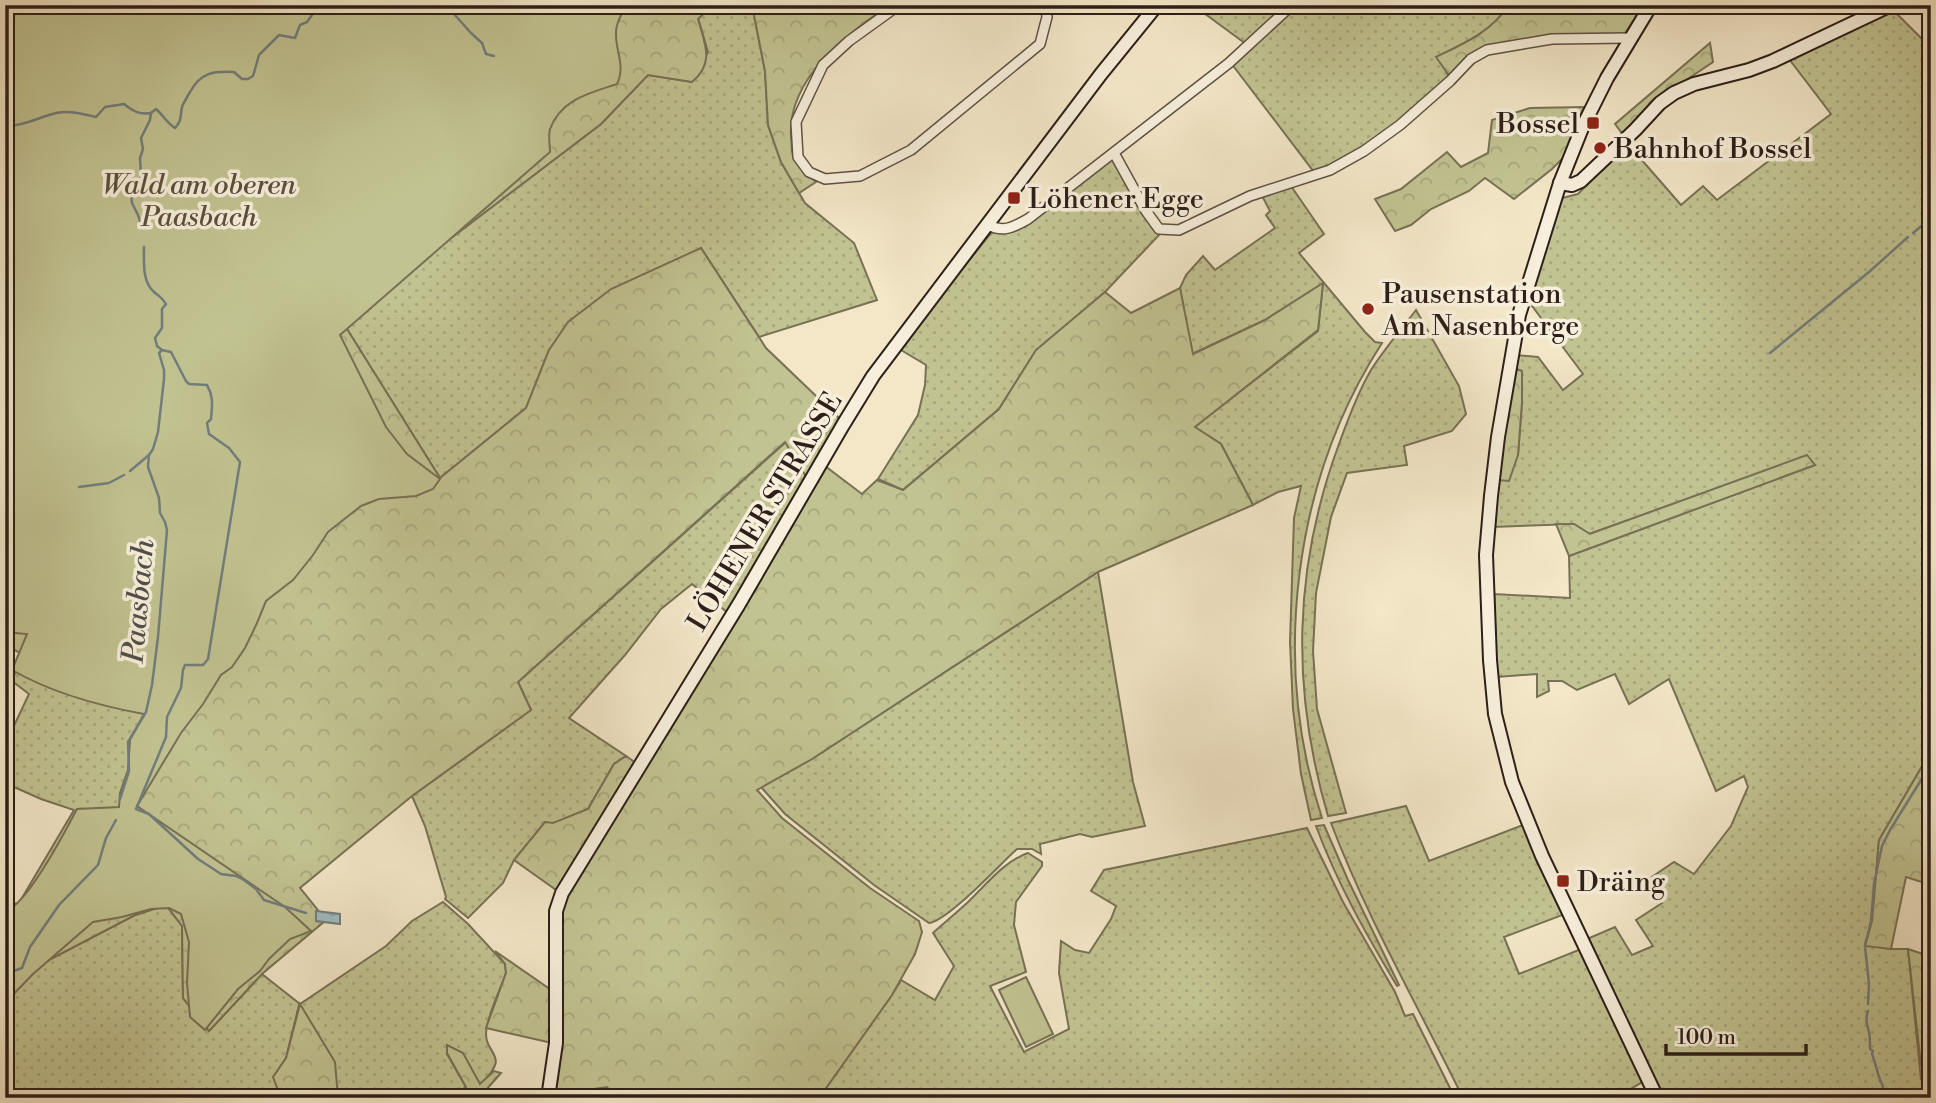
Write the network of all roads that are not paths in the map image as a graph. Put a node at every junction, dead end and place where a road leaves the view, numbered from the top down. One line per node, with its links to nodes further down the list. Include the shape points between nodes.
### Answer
1 (899, 5): 2 (street, via 822,65 796,122 798,157 809,172 825,179 860,176 911,150 1040,44)
2 (1046, 5)
3 (1157, 5): 10 (street, LÖHENER STRASSE)
4 (1292, 5): 8 (street, via 1229,62)
5 (1651, 5): 7 (street)
6 (1891, 5): 9 (street, via 1773,61 1674,93 1581,181)
7 (1630, 38): 8 (street, via 1552,39 1487,51 1471,59 1401,125 1364,151 1330,170 1250,196 1179,230 1159,229); 9 (street, via 1582,128)
8 (1114, 153): 10 (street, via 1028,219 1008,230)
9 (1560, 183): 12 (street, via 1520,315 1494,469 1486,555 1495,714 1512,782 1542,856)
10 (988, 225): 11 (street, LÖHENER STRASSE, via 873,376 562,892 556,911 556,1044)
11 (548, 1098)
12 (1657, 1098)

